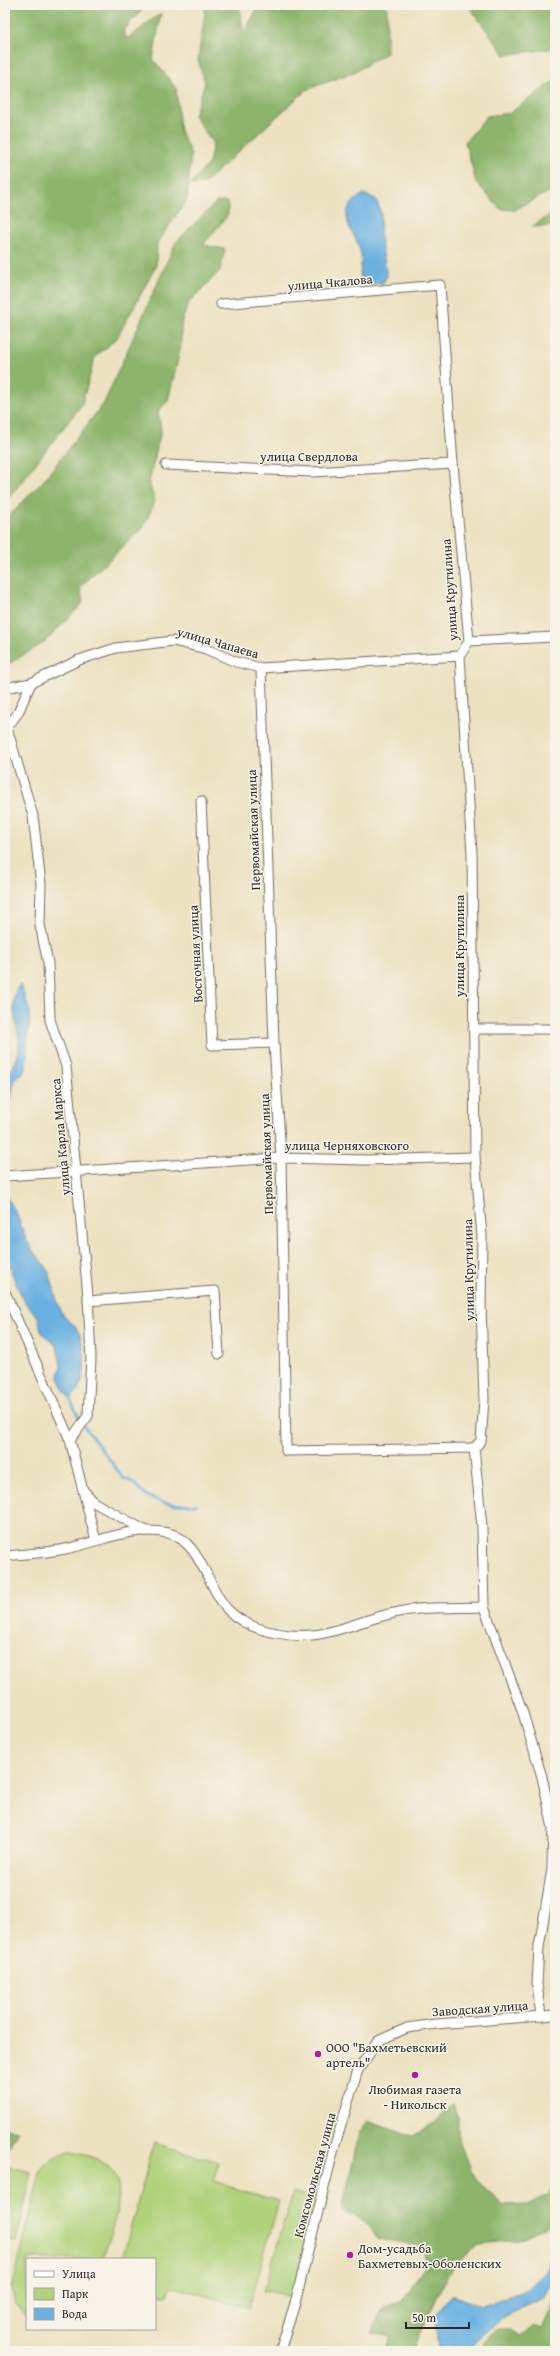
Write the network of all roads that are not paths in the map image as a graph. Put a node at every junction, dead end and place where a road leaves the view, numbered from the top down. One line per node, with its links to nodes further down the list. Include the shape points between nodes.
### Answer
1 (440, 285): 2 (street, улица Чкалова); 3 (street, улица Крутилина)
2 (221, 304)
3 (453, 464): 4 (street, улица Свердлова, via 312,472); 6 (street, улица Крутилина)
4 (166, 465)
5 (555, 637): 6 (street)
6 (469, 641): 7 (street, улица Крутилина)
7 (460, 656): 8 (street, улица Чапаева); 13 (street, улица Крутилина, via 472,854)
8 (261, 668): 9 (street, улица Чапаева, via 173,641 116,648 79,660); 15 (street, Первомайская улица)
9 (31, 683): 10 (street); 11 (street, via 18,713)
10 (5, 688)
11 (6, 729): 18 (street, улица Карла Маркса, via 33,816 41,884 40,925 48,963 50,1020 66,1066)
12 (201, 801): 15 (street, Восточная улица, via 212,1045)
13 (473, 1029): 14 (street); 16 (street, улица Крутилина)
14 (555, 1029)
15 (274, 1043): 17 (street, Первомайская улица)
16 (475, 1157): 17 (street, улица Черняховского, via 366,1160); 24 (street, улица Крутилина, via 482,1236 484,1400 481,1441)
17 (281, 1158): 18 (street, улица Черняховского); 24 (street, Первомайская улица, via 286,1452)
18 (76, 1172): 19 (street, улица Черняховского); 21 (street, улица Карла Маркса)
19 (5, 1176)
20 (5, 1292): 23 (street)
21 (88, 1301): 22 (street, via 215,1290); 23 (street, улица Карла Маркса, via 91,1358 88,1416)
22 (219, 1354)
23 (70, 1440): 25 (street)
24 (474, 1448): 29 (street, via 482,1527)
25 (82, 1489): 26 (street, via 95,1503); 27 (street)
26 (149, 1533): 27 (street, via 129,1531); 29 (street, via 169,1534 186,1543 199,1561 215,1593 228,1609 252,1626 276,1633 319,1636 394,1612)
27 (96, 1541): 28 (street, via 65,1549)
28 (5, 1556)
29 (484, 1607): 31 (street, via 522,1710 542,1776 553,1828 552,1869 538,1947 537,1984)
30 (555, 2015): 31 (street, Заводская улица)
31 (541, 2016): 32 (street, Заводская улица)
32 (407, 2028): 33 (street, Комсомольская улица, via 378,2041 358,2070 334,2148 295,2303)
33 (280, 2351)

